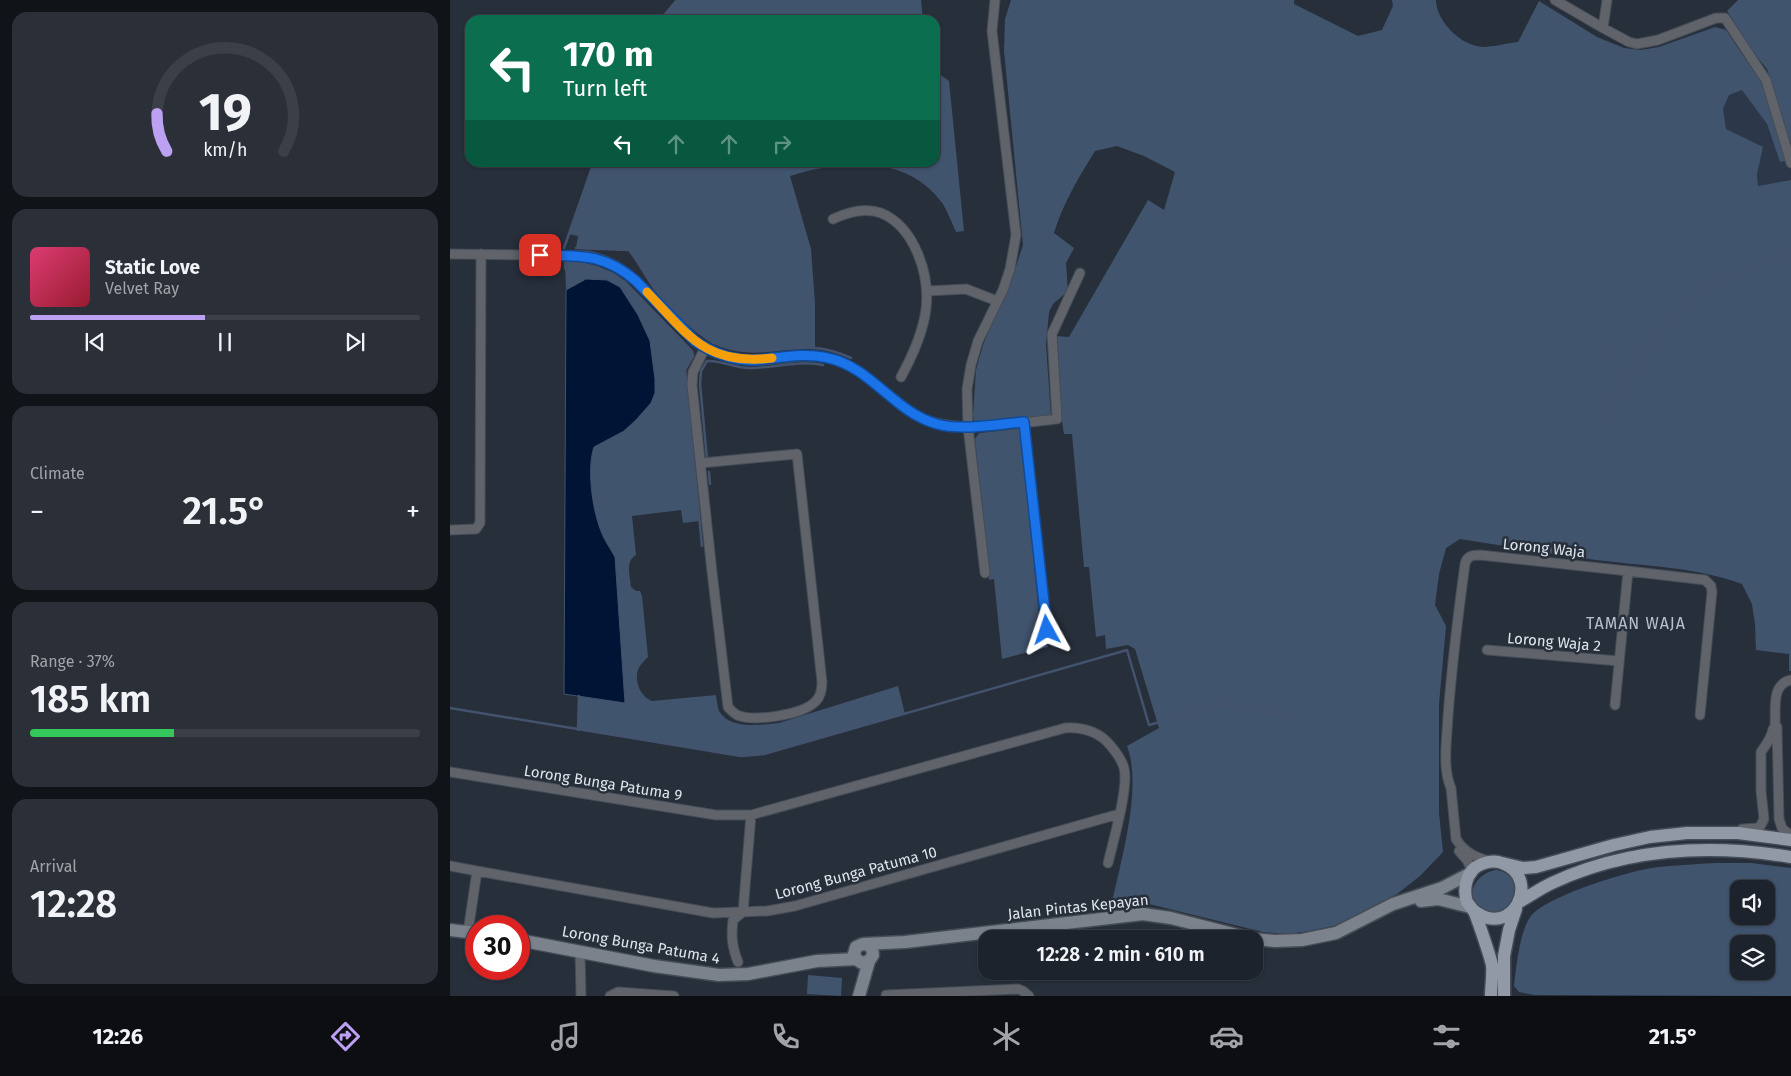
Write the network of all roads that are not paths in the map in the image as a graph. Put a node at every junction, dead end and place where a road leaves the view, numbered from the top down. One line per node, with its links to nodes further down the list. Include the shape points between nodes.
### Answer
1 (995, 0): 11 (street, via 992,31 1016,235 1010,270)
2 (1555, 0): 4 (street)
3 (1607, 0): 4 (street)
4 (1603, 28): 5 (street, via 1637,44 1724,18 1766,80)
5 (1791, 163)
6 (833, 219): 10 (street, via 867,210 881,213 894,222 904,231 917,254 924,271)
7 (450, 254): 8 (street)
8 (481, 254): 12 (street, via 589,256 609,262 626,272); 17 (street, via 480,523 476,529)
9 (1080, 273): 14 (street, via 1052,334 1057,420)
10 (926, 291): 11 (street, via 966,289); 13 (street, via 922,330)
11 (997, 301): 15 (street, via 978,341 971,365)
12 (705, 348): 15 (street, via 726,356 753,360 800,355 837,360 862,373 917,416 937,424); 16 (street, via 693,372 692,385)
13 (901, 377)
14 (1024, 422): 15 (street); 20 (street)
15 (968, 426): 19 (street)
16 (701, 463): 16 (street, via 728,707 738,715 752,717 776,716 799,710 815,703 822,682 797,454)
17 (450, 530)
18 (1628, 570): 22 (street); 25 (street, Lorong Waja, via 1703,579 1711,586); 30 (street, Lorong Waja, via 1480,556 1466,559 1450,693)
19 (985, 573)
20 (1047, 630)
21 (1487, 650): 22 (street, Lorong Waja 2)
22 (1619, 661): 24 (street)
23 (1791, 680): 26 (street, via 1778,688)
24 (1615, 705)
25 (1700, 715)
26 (1775, 724): 27 (street); 28 (street, via 1769,742 1761,752)
27 (1777, 764): 28 (street); 31 (street)
28 (1760, 765): 34 (street)
29 (450, 772): 33 (street, Lorong Bunga Patuma 9, via 716,815)
30 (1448, 781): 39 (street, Lorong Waja, via 1452,788 1456,839 1470,854); 43 (street, Lorong Waja, via 1445,788 1452,842)
31 (1778, 813): 34 (street); 36 (street, via 1780,825)
32 (1119, 814): 33 (street, Lorong Bunga Patuma 9, via 1126,778 1120,758 1099,735 1078,727); 40 (street, Lorong Bunga Patuma 9); 47 (street, Lorong Bunga Patuma 10, via 796,906)
33 (751, 815): 47 (street)
34 (1763, 815): 35 (street, via 1758,828 1742,829)
35 (1738, 833): 37 (main road); 39 (main road, via 1650,837 1536,867 1523,868)
36 (1791, 836)
37 (1791, 840)
38 (1791, 857): 45 (main road, via 1714,849 1638,856 1604,864 1552,883)
39 (1497, 862): 43 (main road, via 1480,865); 45 (main road, via 1512,869 1520,879 1522,890)
40 (1108, 864)
41 (450, 866): 42 (street, Lorong Bunga Patuma 10)
42 (477, 871): 47 (street, Lorong Bunga Patuma 10, via 713,913); 48 (street)
43 (1472, 872): 44 (street, Jalan Pintas Kepayan, via 1442,888); 46 (main road, via 1465,890)
44 (1394, 904): 46 (street, Jalan Pintas Kepayan, via 1438,899); 54 (street, Jalan Pintas Kepayan, via 1336,932 1302,940)
45 (1517, 906): 46 (main road, via 1496,919 1484,917); 69 (main road, via 1504,956)
46 (1472, 908): 68 (main road, via 1492,965)
47 (743, 912): 60 (street, via 733,920 731,936)
48 (473, 915)
49 (450, 930): 52 (street)
50 (1007, 930): 51 (street, Jalan Pintas Kepayan, via 1143,914)
51 (1218, 930)
52 (465, 932)
53 (978, 933): 56 (street, Jalan Pintas Kepayan)
54 (1263, 940)
55 (530, 942): 58 (street, Lorong Bunga Patuma 4)
56 (905, 942): 57 (street, Jalan Pintas Kepayan); 59 (street, Jalan Pintas Kepayan, via 885,948)
57 (862, 945): 59 (street, via 854,952); 61 (street)
58 (580, 951): 61 (street, Lorong Bunga Patuma 4, via 719,975 748,974); 64 (street)
59 (864, 960): 61 (street); 62 (street)
60 (738, 962)
61 (817, 962)
62 (860, 991)
63 (1028, 995): 67 (street, via 1018,989)
64 (581, 996)
65 (610, 996): 66 (street, via 618,992)
66 (674, 996)
67 (886, 996)
68 (1491, 996)
69 (1504, 996)

